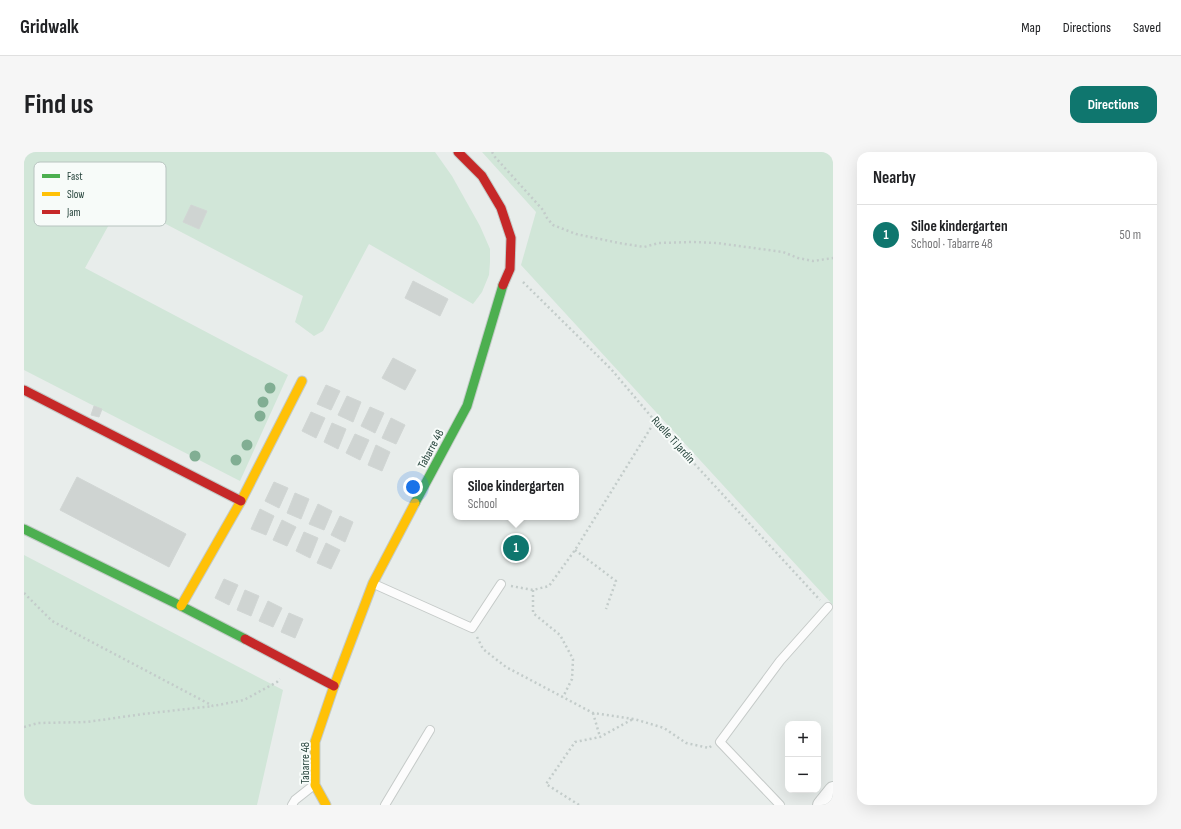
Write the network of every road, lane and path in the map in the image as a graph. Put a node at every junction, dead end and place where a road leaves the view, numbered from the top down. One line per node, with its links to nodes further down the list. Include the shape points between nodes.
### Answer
1 (458, 152): 4 (street, Tabarre 48, via 482,176 501,208 511,238)
2 (492, 152): 3 (path, via 544,210 553,225 576,234 644,247 659,243 717,243 783,252 813,261)
3 (833, 258)
4 (510, 269): 7 (path, Ruelle Ti Jardin, via 610,369); 11 (street, Tabarre 48, via 504,281 467,406)
5 (302, 381): 8 (street)
6 (24, 390): 8 (street)
7 (655, 421): 10 (path); 16 (path, Ruelle Ti Jardin)
8 (241, 501): 15 (street)
9 (24, 529): 15 (street)
10 (576, 550): 13 (path, via 549,586); 17 (path, via 616,581)
11 (373, 583): 18 (lane); 20 (street, Tabarre 48)
12 (501, 584): 13 (path); 18 (lane)
13 (533, 590): 21 (path, via 534,613 560,635 573,659 572,679)
14 (24, 593): 22 (path, via 52,620)
15 (181, 606): 19 (street)
16 (828, 607): 28 (lane, via 780,661)
17 (606, 609)
18 (472, 628): 21 (path, via 483,650 506,668)
19 (293, 664): 20 (street); 22 (path, via 277,682 244,700)
20 (334, 686): 29 (street, Tabarre 48, via 315,742)
21 (562, 697): 23 (path)
22 (213, 706): 25 (path, via 87,722 38,723)
23 (593, 713): 24 (path); 27 (path)
24 (634, 719): 27 (path); 28 (path, via 664,728 686,743 709,748)
25 (24, 727)
26 (430, 730): 33 (lane)
27 (600, 737): 34 (path, via 575,742 546,784)
28 (720, 742): 35 (lane)
29 (315, 785): 31 (lane); 32 (street, Tabarre 48)
30 (833, 790): 36 (street)
31 (292, 805)
32 (326, 805)
33 (385, 805)
34 (579, 805)
35 (780, 805)
36 (821, 805)

